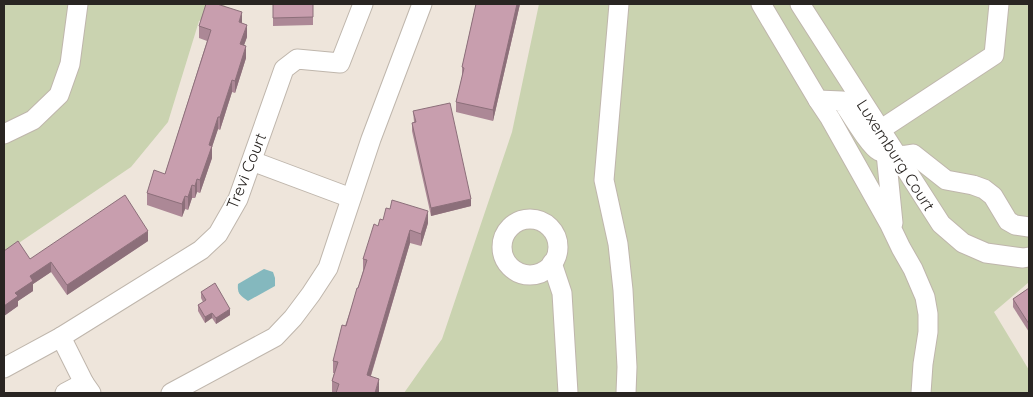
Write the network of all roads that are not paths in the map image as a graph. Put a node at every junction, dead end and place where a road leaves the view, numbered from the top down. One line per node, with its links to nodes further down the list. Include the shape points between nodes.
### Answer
1 (78, 4): 10 (street, via 70,64 59,95 33,120)
2 (363, 4): 12 (street, Trevi Court, via 340,63 297,59 284,69)
3 (422, 4): 13 (street, via 370,138)
4 (619, 4): 24 (street, via 604,180 618,244 623,290)
5 (761, 4): 8 (street)
6 (999, 4): 9 (street, via 994,55)
7 (799, 5): 9 (street, Luxemburg Court)
8 (818, 100): 11 (street, via 842,101 878,151); 15 (street)
9 (880, 130): 11 (street, Luxemburg Court)
10 (4, 134)
11 (892, 155): 14 (street, via 913,154 946,180 984,189 993,196 1008,221 1015,226); 15 (street); 16 (street, Luxemburg Court, via 940,224 963,243 986,253)
12 (252, 161): 13 (street); 18 (street, Trevi Court, via 238,200 218,234 201,250)
13 (351, 198): 22 (street, via 328,268 293,318 275,336)
14 (1029, 227)
15 (894, 232): 25 (street, via 925,297 928,314)
16 (1029, 257)
17 (552, 263): 23 (street, via 562,294)
18 (61, 337): 19 (street, Trevi Court); 20 (street)
19 (4, 368)
20 (88, 388): 21 (street)
21 (65, 393)
22 (171, 393)
23 (568, 393)
24 (626, 393)
25 (921, 393)

